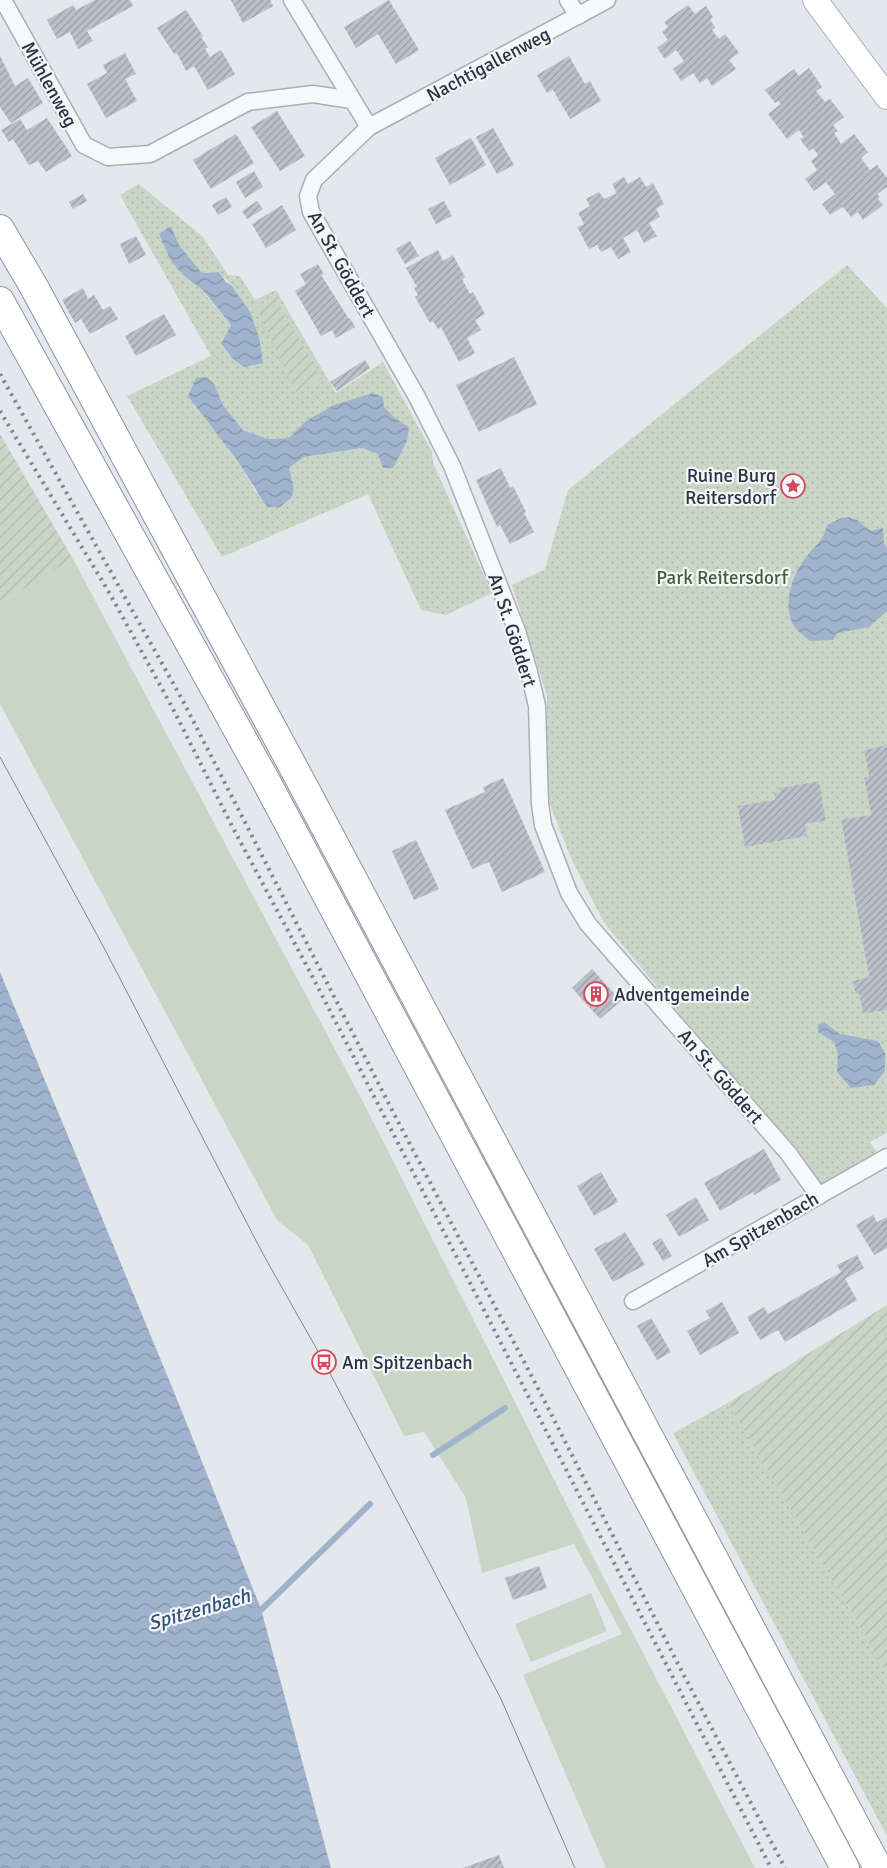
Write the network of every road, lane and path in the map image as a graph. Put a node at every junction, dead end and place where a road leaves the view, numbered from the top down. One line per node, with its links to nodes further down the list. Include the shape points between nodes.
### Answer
1 (3, 0): 8 (street, Mühlenweg, via 84,145 108,157 150,154 248,102 313,94)
2 (292, 0): 8 (street)
3 (568, 0): 6 (street)
4 (607, 0): 6 (street, Nachtigallenweg)
5 (815, 0): 7 (main road)
6 (578, 16): 9 (street, Nachtigallenweg)
7 (887, 97)
8 (352, 100): 9 (street)
9 (369, 127): 13 (street, An St. Göddert, via 314,180 308,196 311,212 417,397 452,466 517,631 537,706 543,825 569,893 588,924 788,1153)
10 (0, 229): 16 (highway, via 297,774)
11 (0, 301): 15 (highway, via 267,783)
12 (887, 1157): 13 (street, Am Spitzenbach)
13 (819, 1196): 14 (street, Am Spitzenbach)
14 (634, 1301)
15 (844, 1868)
16 (878, 1868)

